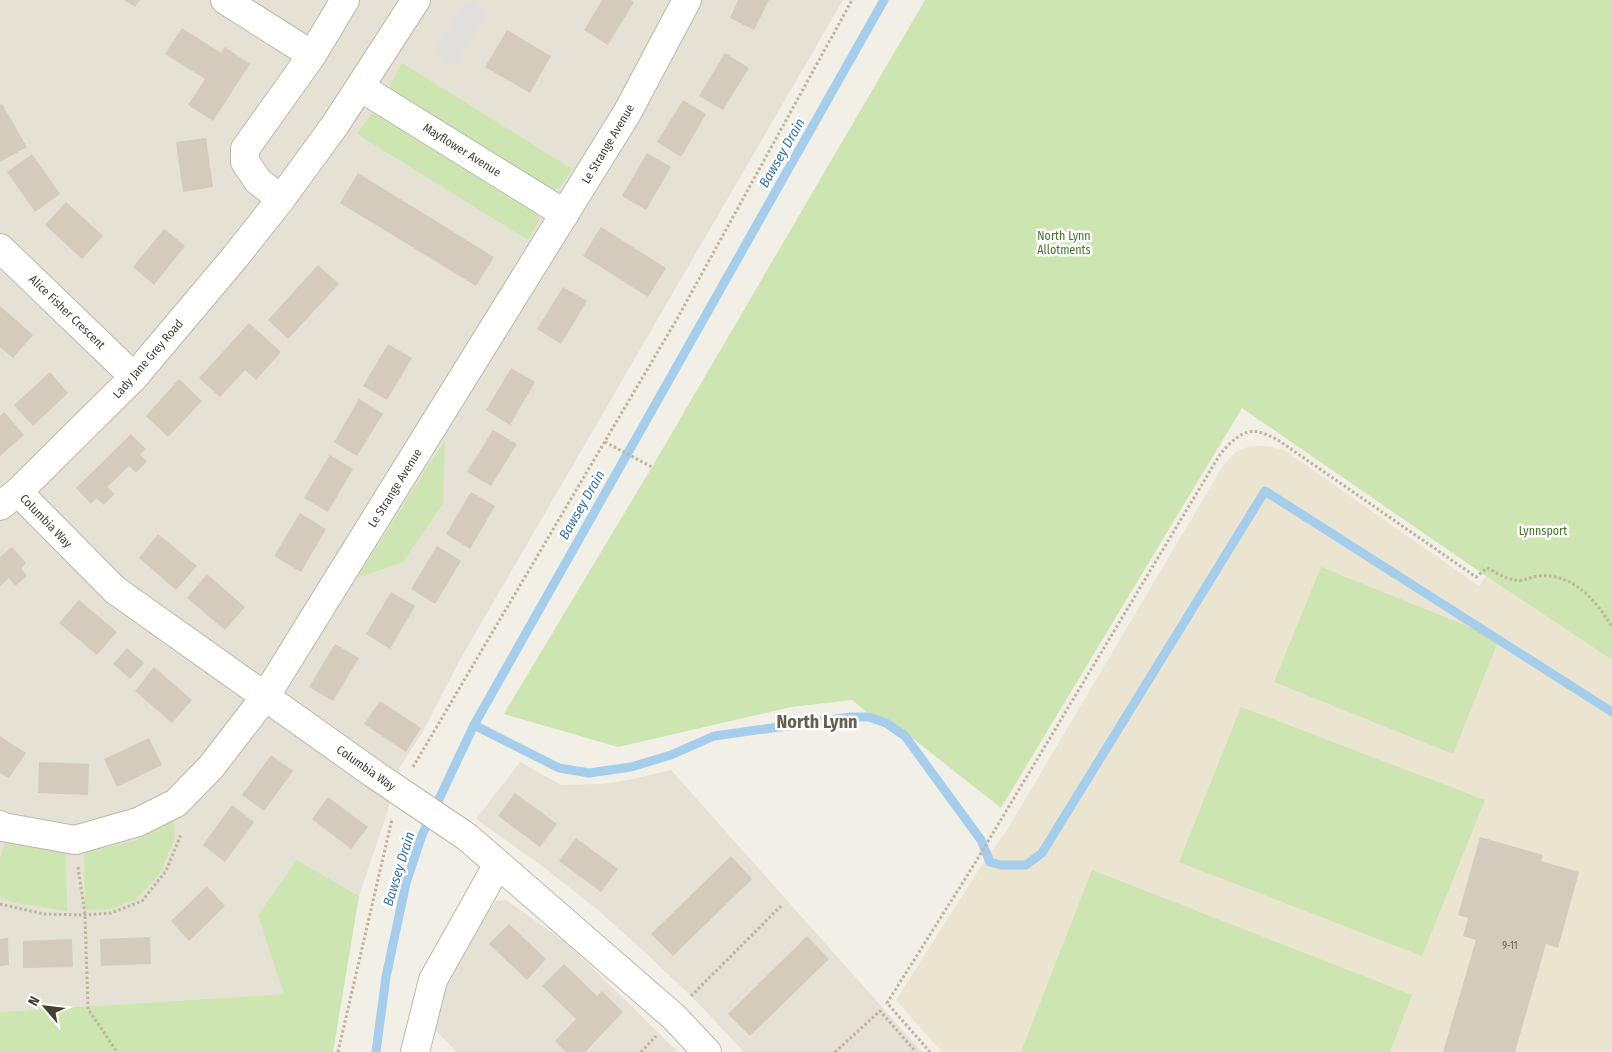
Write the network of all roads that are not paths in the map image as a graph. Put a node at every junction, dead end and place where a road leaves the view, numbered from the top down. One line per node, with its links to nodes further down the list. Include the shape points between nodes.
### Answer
1 (225, 0): 5 (street)
2 (345, 0): 5 (street)
3 (416, 0): 6 (street, Lady Jane Grey Road)
4 (687, 0): 8 (street, Le Strange Avenue, via 627,113)
5 (312, 54): 7 (street, via 245,149 245,162 258,181)
6 (360, 87): 7 (street, Lady Jane Grey Road); 8 (street, Mayflower Avenue)
7 (281, 199): 10 (street, Lady Jane Grey Road)
8 (565, 214): 12 (street, Le Strange Avenue)
9 (0, 248): 10 (street, Alice Fisher Crescent)
10 (134, 377): 11 (street, Lady Jane Grey Road)
11 (9, 499): 12 (street, Columbia Way, via 115,590)
12 (265, 697): 13 (street, Le Strange Avenue, via 211,767 176,803 138,822 75,840); 14 (street, Columbia Way, via 467,837)
13 (0, 825)
14 (498, 864): 15 (street, via 433,980); 16 (street, Columbia Way, via 674,1017)
15 (415, 1052)
16 (707, 1052)

